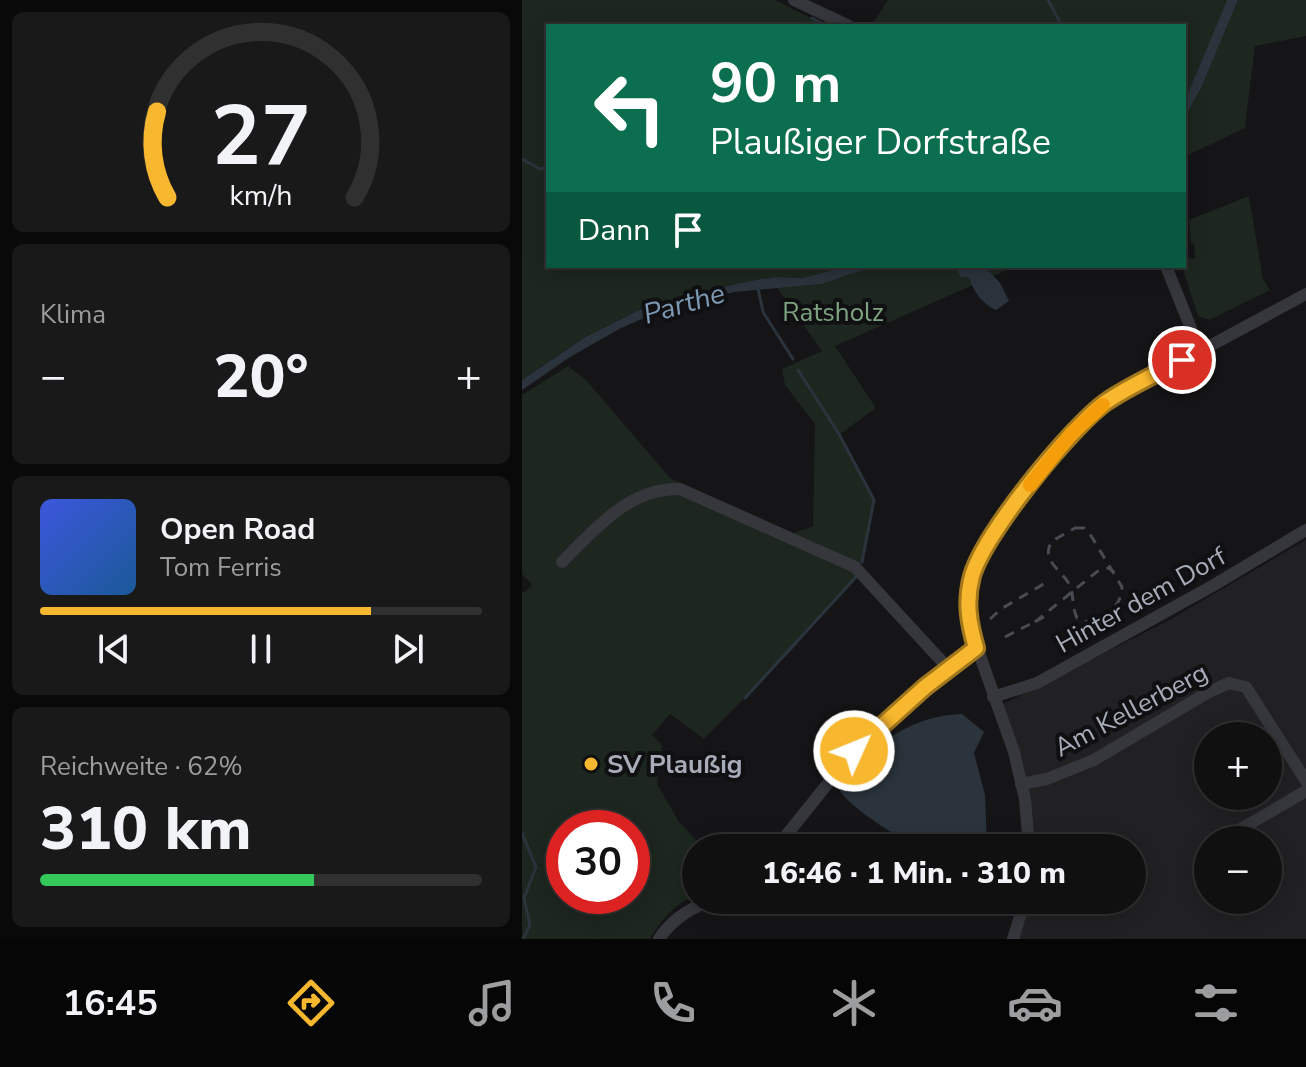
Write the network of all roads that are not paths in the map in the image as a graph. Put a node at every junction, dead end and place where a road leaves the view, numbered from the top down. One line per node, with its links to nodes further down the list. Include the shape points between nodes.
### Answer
1 (794, 0): 2 (street)
2 (845, 24)
3 (1167, 268): 5 (street)
4 (1306, 294): 5 (street)
5 (1202, 348): 8 (street, via 1090,415 1002,522 979,556 970,588 967,619)
6 (1306, 530): 10 (street, Hinter dem Dorf, via 1037,683)
7 (562, 562): 9 (street, via 624,505 663,488 680,489 855,567)
8 (976, 648): 9 (street); 10 (street)
9 (948, 668): 15 (street, via 854,751)
10 (993, 697): 12 (street)
11 (1306, 781): 12 (street, Am Kellerberg, via 1246,687 1229,683 1094,760)
12 (1021, 784): 16 (street)
13 (1306, 791): 14 (street)
14 (1246, 826)
15 (787, 834)
16 (1029, 834)
17 (685, 914): 19 (street)
18 (1021, 914): 20 (street)
19 (659, 939)
20 (1013, 939)

